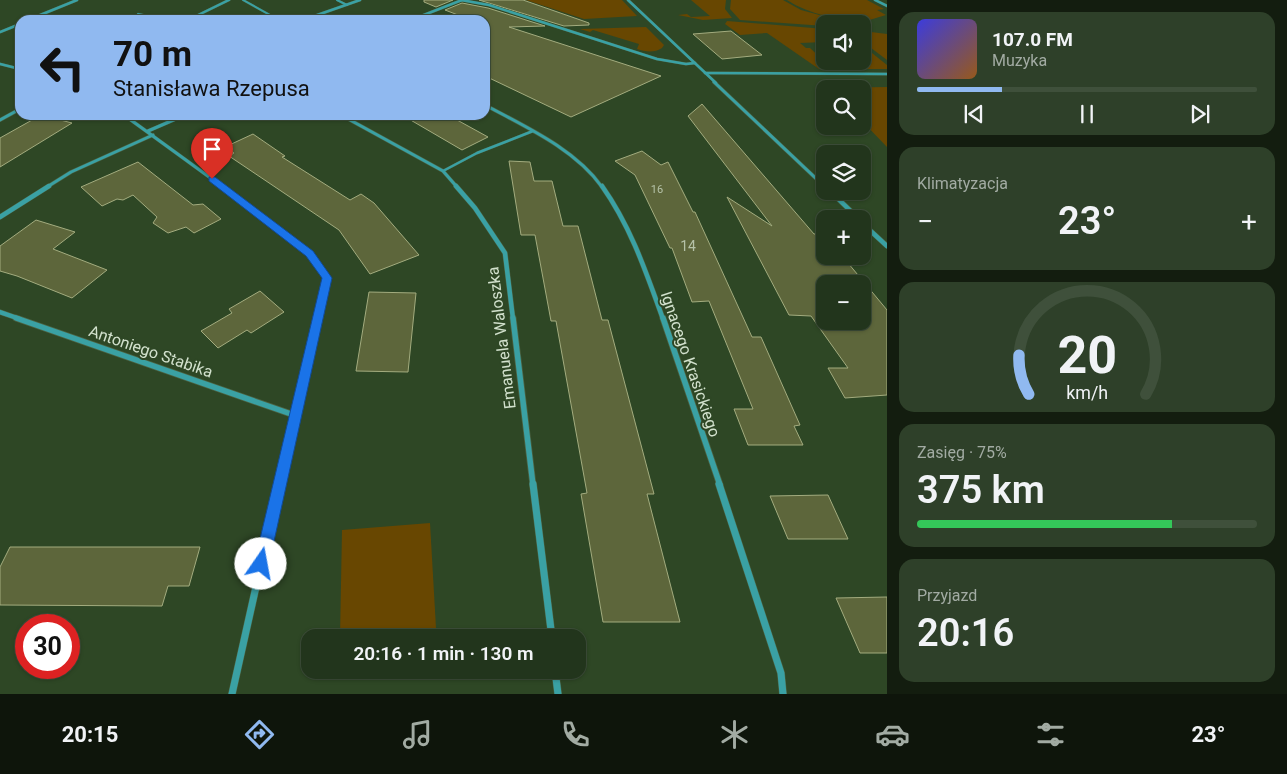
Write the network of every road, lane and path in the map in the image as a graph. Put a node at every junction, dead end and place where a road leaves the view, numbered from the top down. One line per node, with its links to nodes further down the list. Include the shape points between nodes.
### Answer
1 (77, 0): 12 (street)
2 (229, 0): 14 (street)
3 (243, 0): 15 (lane)
4 (337, 0): 9 (lane)
5 (360, 0): 9 (street)
6 (462, 0): 17 (street); 20 (street, via 489,5 656,59)
7 (628, 0): 20 (street)
8 (875, 0): 10 (street)
9 (347, 5): 16 (street)
10 (887, 6)
11 (138, 14): 13 (lane)
12 (40, 15)
13 (143, 15)
14 (198, 15)
15 (270, 15)
16 (318, 15)
17 (424, 15)
18 (15, 26): 19 (street)
19 (0, 32)
20 (695, 63): 23 (street)
21 (0, 64): 22 (street)
22 (15, 68)
23 (705, 73): 24 (street); 34 (street)
24 (887, 74)
25 (490, 108): 31 (street, Ignacego Krasickiego)
26 (15, 112): 27 (street)
27 (0, 120)
28 (131, 120): 32 (street)
29 (176, 120): 32 (street)
30 (350, 120): 33 (street, Emanuela Waloszka)
31 (533, 131): 33 (lane); 46 (street, Ignacego Krasickiego, via 565,152 600,184 632,234 687,385 781,673)
32 (150, 133): 37 (street, via 71,172); 41 (street, via 309,254 327,278)
33 (444, 171): 42 (street, Emanuela Waloszka, via 475,208 505,253)
34 (816, 178)
35 (839, 200): 36 (street)
36 (849, 210)
37 (0, 218)
38 (871, 231): 39 (street)
39 (887, 246)
40 (0, 312): 41 (street, Antoniego Stabika)
41 (294, 415): 44 (street)
42 (551, 629)
43 (557, 679): 45 (street)
44 (232, 694)
45 (558, 694)
46 (783, 694)

